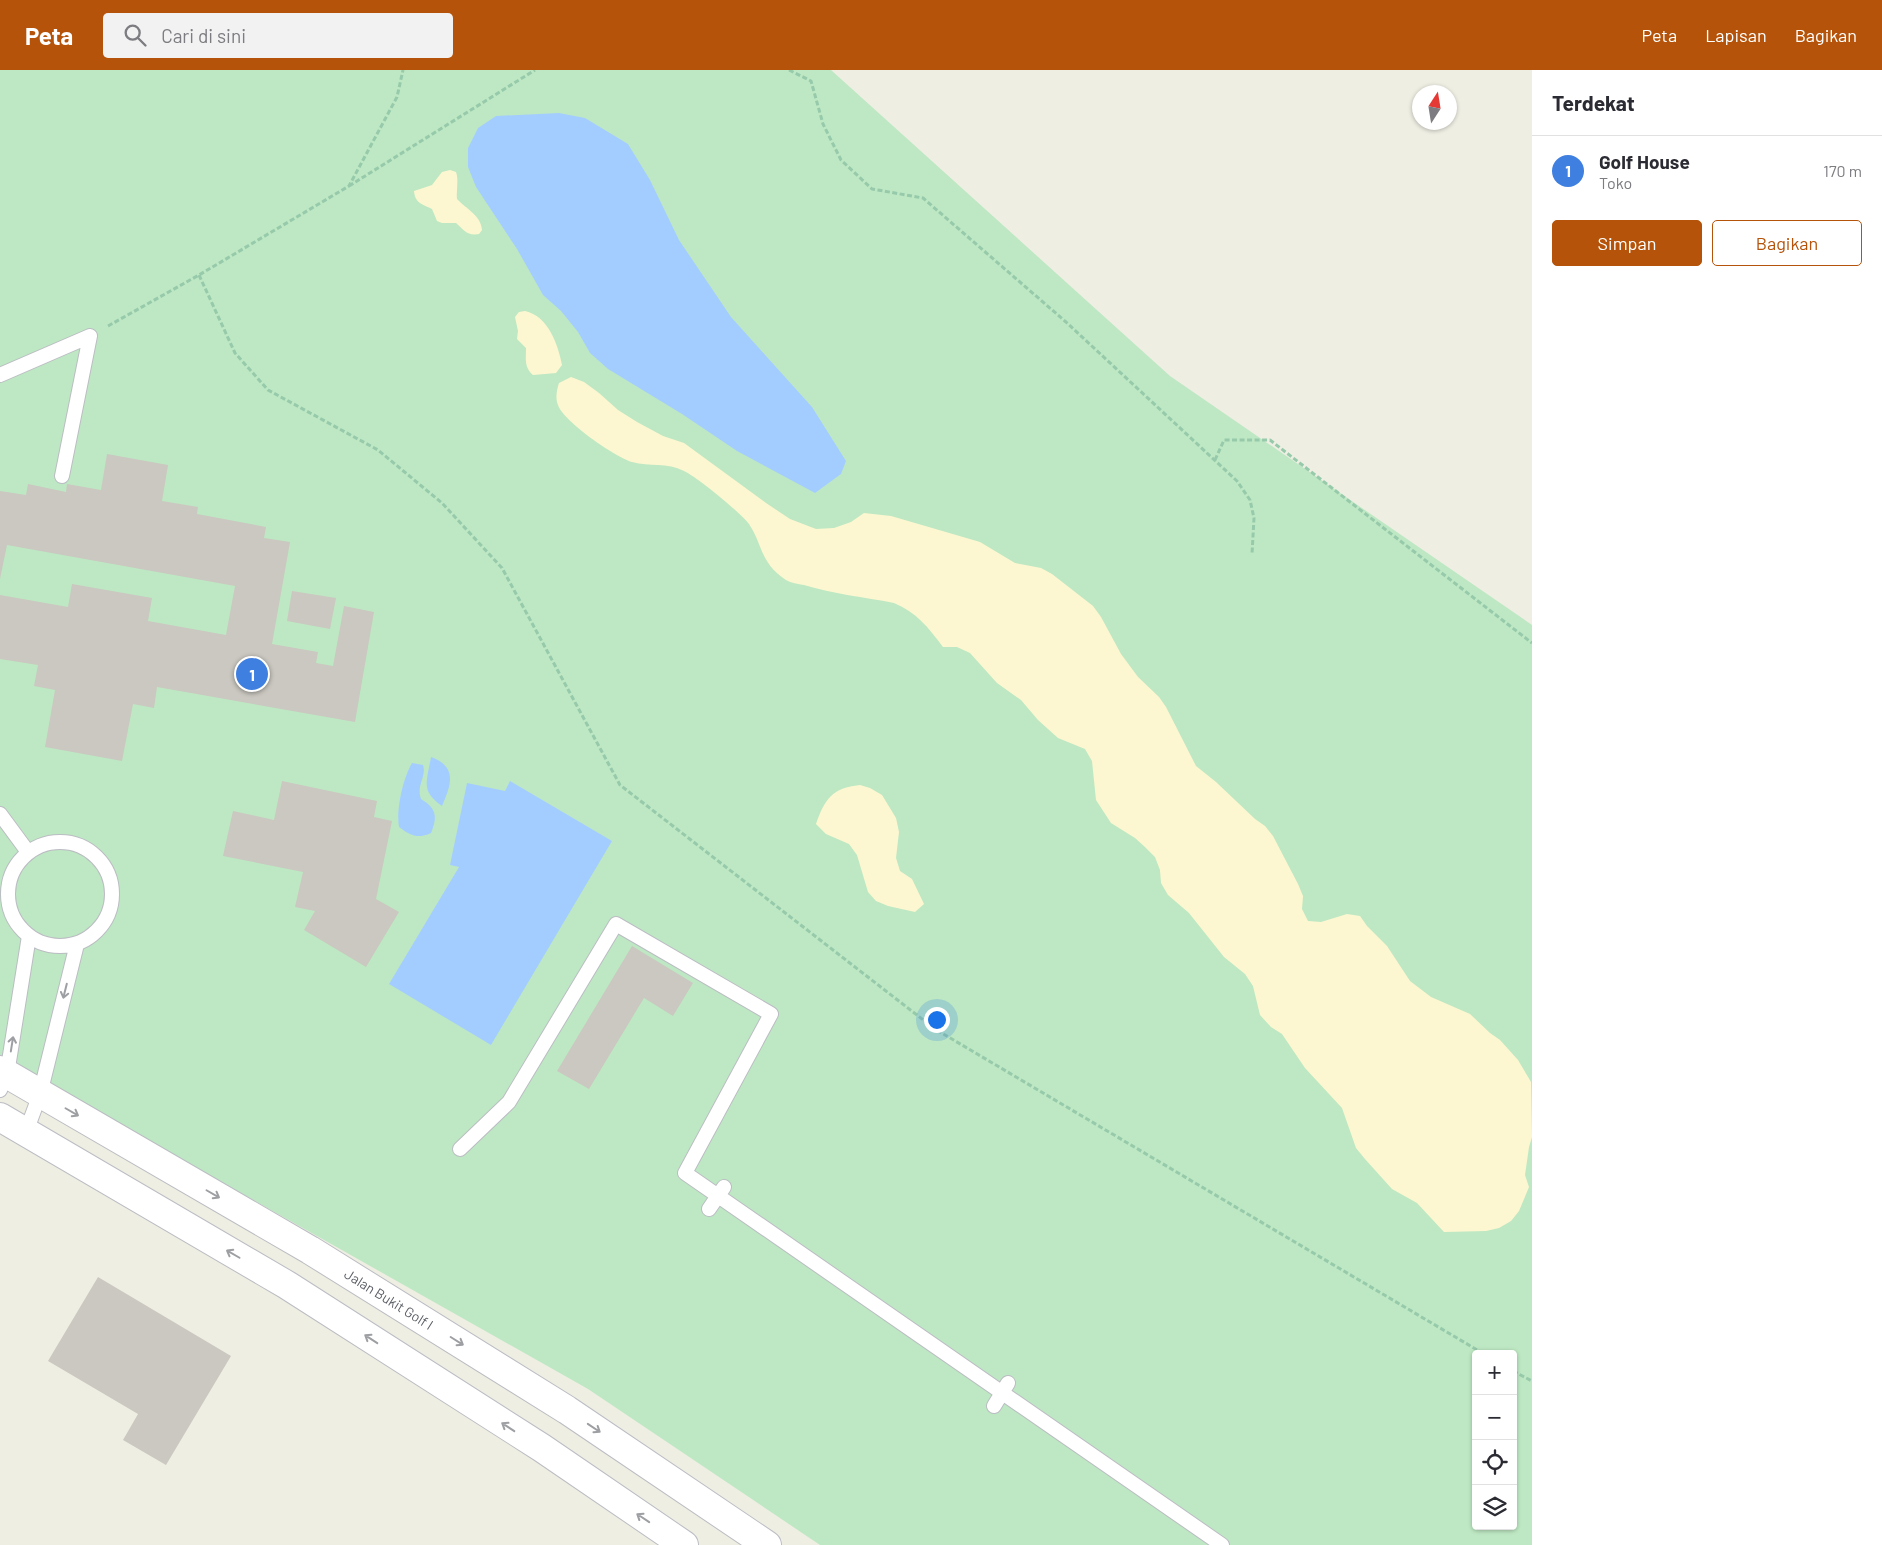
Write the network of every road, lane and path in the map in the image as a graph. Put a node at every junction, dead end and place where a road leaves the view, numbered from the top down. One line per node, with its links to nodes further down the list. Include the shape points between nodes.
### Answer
1 (403, 70): 4 (path, via 398,97)
2 (535, 70): 4 (path)
3 (789, 70): 8 (path, via 811,81 823,124 841,160 872,188 923,198 1066,322)
4 (349, 186): 5 (path)
5 (199, 275): 6 (path); 23 (path, via 235,353 268,390 378,450 442,504 502,568 620,785 935,1029)
6 (90, 336): 7 (lane); 9 (lane)
7 (0, 375)
8 (1215, 460): 10 (path, via 1237,481 1250,500 1254,518); 11 (path, via 1224,440 1270,440)
9 (62, 476)
10 (1252, 554)
11 (1532, 643)
12 (0, 814): 13 (lane)
13 (28, 852): 14 (lane, via 10,878 7,894 10,910); 15 (lane, via 43,844 76,844 90,851 110,877 110,910 102,925)
14 (29, 936): 15 (lane, via 44,944); 16 (lane, one-way to 14)
15 (76, 944): 17 (lane, one-way to 17)
16 (2, 1078): 17 (street, Jalan Bukit Golf I)
17 (40, 1094): 19 (lane); 29 (street, Jalan Bukit Golf I, one-way to 29, via 310,1250 567,1410)
18 (0, 1117): 19 (street)
19 (26, 1132): 28 (street, one-way to 19, via 542,1448 287,1285)
20 (460, 1149): 21 (lane, via 508,1102 616,924 770,1014 685,1173)
21 (721, 1191): 22 (lane); 26 (lane)
22 (709, 1209)
23 (1477, 1350)
24 (1517, 1373): 25 (path)
25 (1532, 1381)
26 (1005, 1388): 27 (lane); 30 (lane)
27 (994, 1406)
28 (684, 1545)
29 (767, 1545)
30 (1222, 1545)

